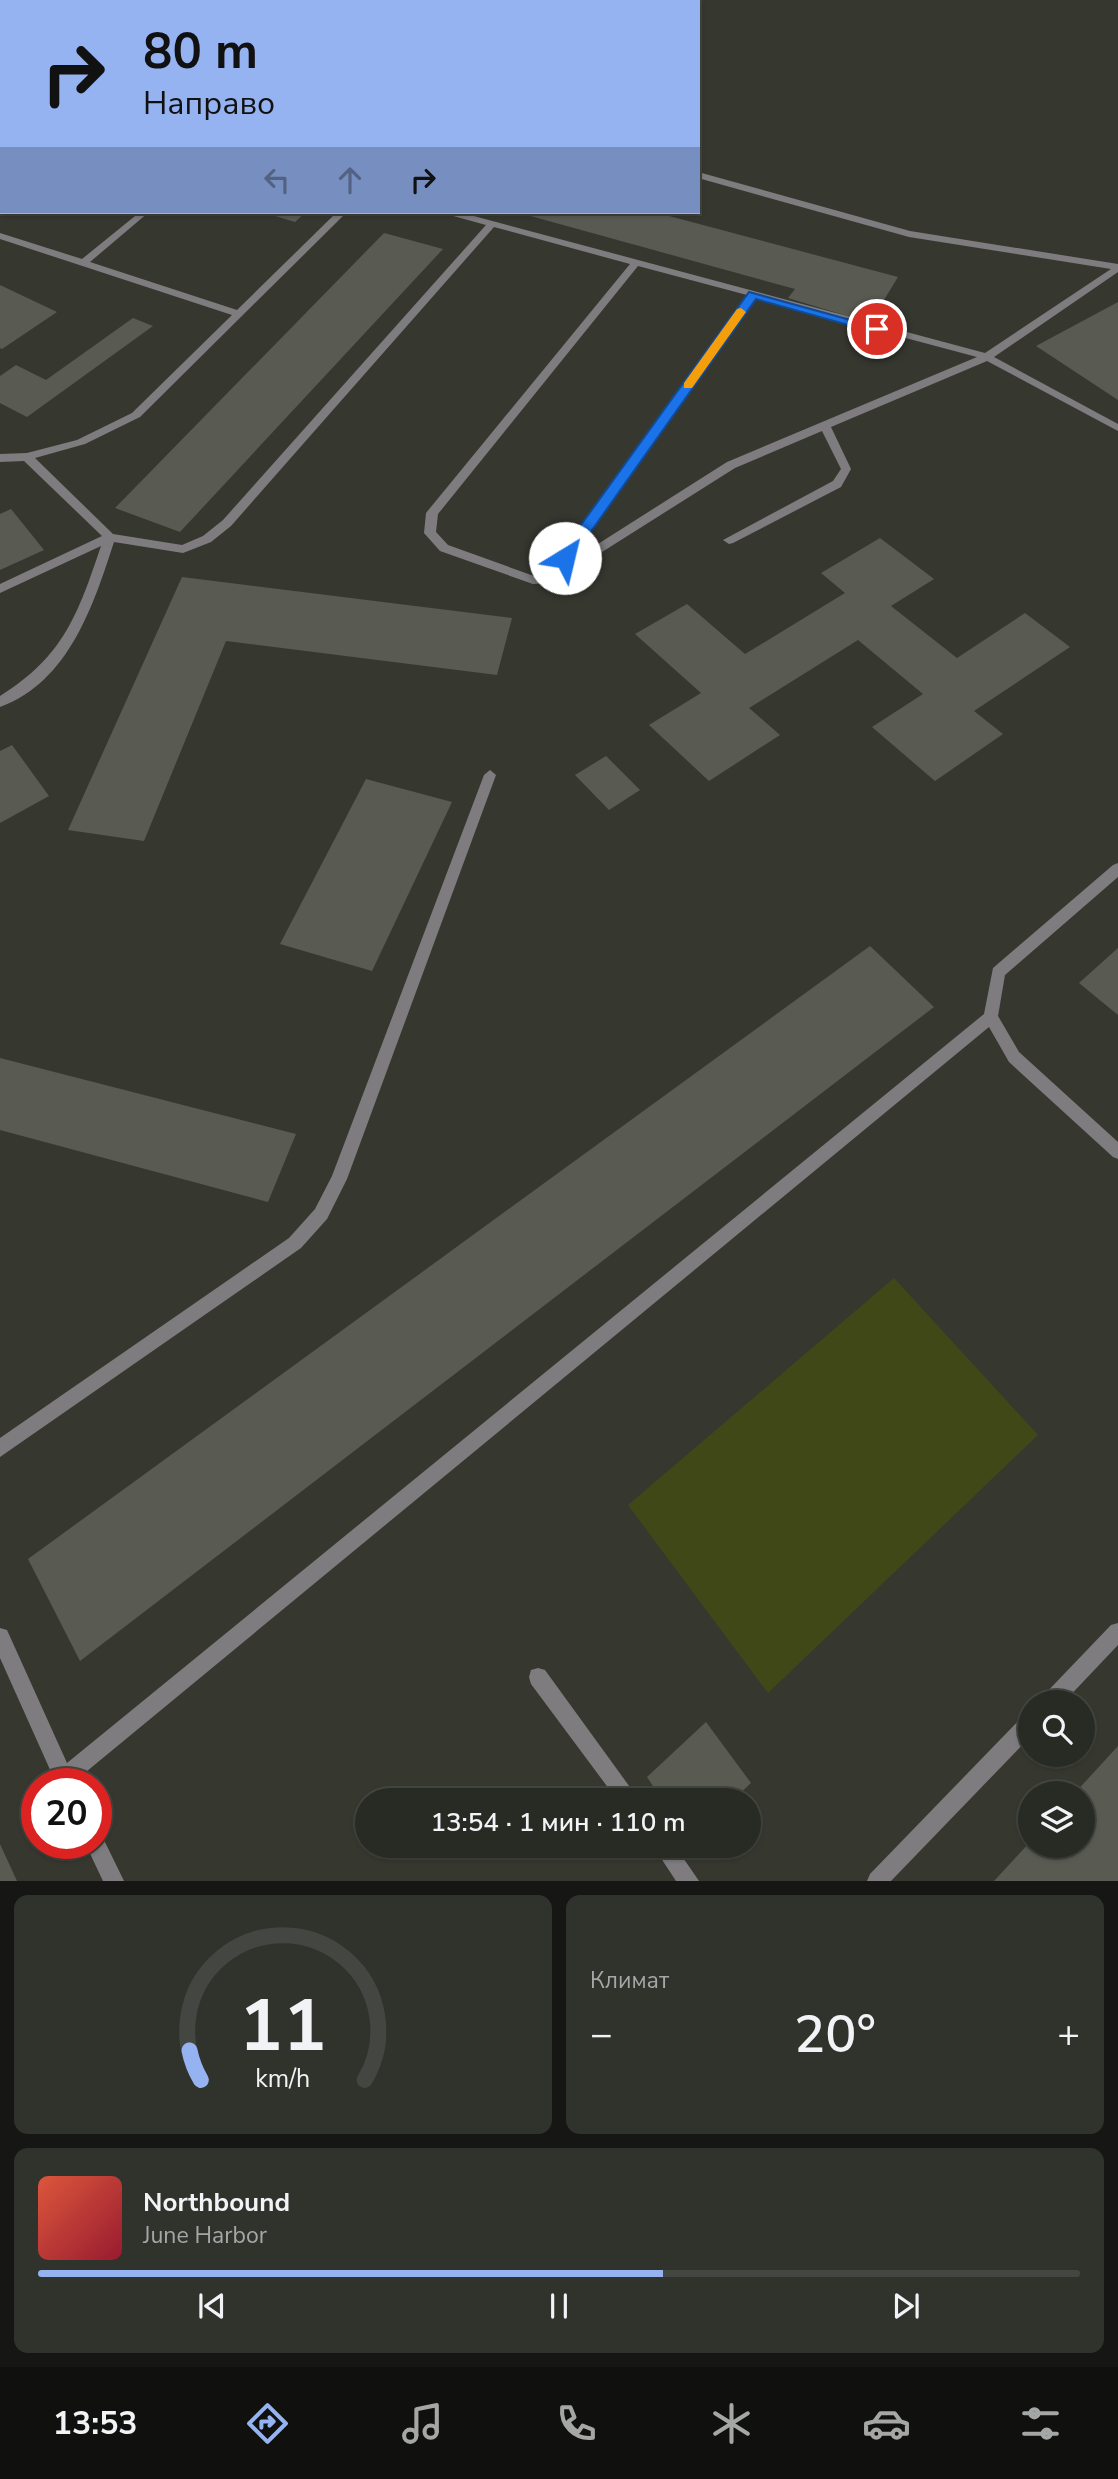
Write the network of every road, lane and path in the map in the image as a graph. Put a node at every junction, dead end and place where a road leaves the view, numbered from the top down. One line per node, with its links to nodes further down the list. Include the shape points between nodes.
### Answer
1 (700, 176): 9 (lane, via 909,233)
2 (143, 214): 7 (lane)
3 (340, 214): 11 (lane)
4 (456, 214): 5 (lane)
5 (492, 224): 8 (lane); 17 (lane, via 207,539 183,549)
6 (0, 236): 7 (lane)
7 (83, 263): 11 (lane)
8 (635, 264): 10 (lane); 19 (lane, via 432,513 430,533 444,548 533,580)
9 (1118, 268): 12 (lane)
10 (753, 294): 12 (lane); 19 (lane)
11 (237, 313): 15 (lane, via 136,415 81,442)
12 (987, 357): 13 (lane); 14 (lane)
13 (825, 426): 18 (lane, via 846,469 844,476 837,484); 19 (lane, via 731,465)
14 (1118, 428)
15 (27, 457): 16 (lane); 17 (lane)
16 (0, 458)
17 (110, 537): 20 (lane); 21 (lane, via 84,616 57,659 26,688)
18 (729, 540)
19 (550, 580)
20 (0, 589)
21 (0, 702)
22 (490, 775): 26 (lane, via 339,1179 321,1214 295,1243)
23 (1118, 869): 24 (lane, via 998,972)
24 (991, 1017): 25 (lane, via 1014,1058); 33 (lane)
25 (1118, 1152)
26 (0, 1448)
27 (1118, 1632): 30 (lane)
28 (0, 1637): 32 (lane)
29 (538, 1677): 34 (lane)
30 (1062, 1690)
31 (1018, 1735): 39 (lane)
32 (59, 1768)
33 (81, 1768)
34 (620, 1788)
35 (672, 1858): 38 (lane)
36 (103, 1859): 37 (lane)
37 (114, 1881)
38 (689, 1881)
39 (877, 1881)

